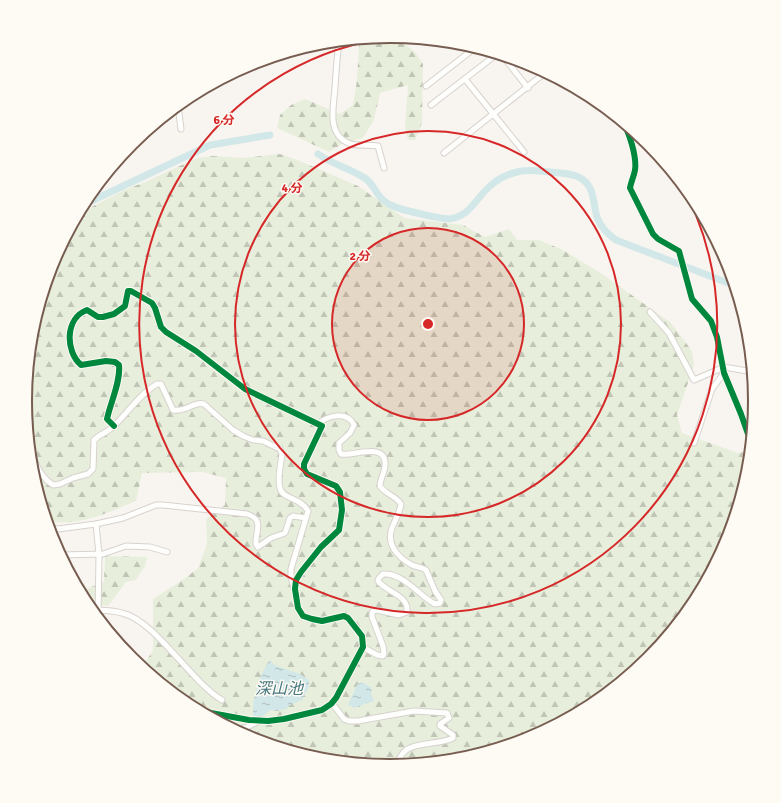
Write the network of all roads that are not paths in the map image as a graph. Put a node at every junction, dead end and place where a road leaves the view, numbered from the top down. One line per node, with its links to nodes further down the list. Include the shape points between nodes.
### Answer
1 (338, 47): 16 (street, via 332,112 335,129 341,140 350,144 378,146)
2 (470, 52): 7 (street)
3 (492, 58): 6 (street)
4 (508, 63): 8 (street)
5 (541, 76): 8 (street)
6 (465, 79): 9 (street); 11 (street)
7 (426, 86)
8 (528, 88): 11 (street)
9 (431, 105)
10 (179, 112): 12 (street)
11 (493, 114): 14 (street); 15 (street)
12 (181, 129)
13 (627, 132): 18 (street, via 634,153 635,169 630,188 653,234 679,251 692,299 711,321)
14 (524, 152)
15 (444, 153)
16 (384, 168)
17 (650, 312): 18 (street, via 669,333 694,380)
18 (724, 367): 19 (street); 20 (street)
19 (747, 371)
20 (724, 373): 23 (street); 24 (street, via 712,389)
21 (318, 424): 22 (street, via 245,389 196,351 166,332 161,327 152,303 131,290 128,291 123,308 114,314 98,317 87,310 83,311 73,322 70,337 72,352 81,365 112,361 119,366 107,420); 32 (street, via 322,427 304,469 307,474 338,489 342,503 341,523 339,530 301,572 296,580); 34 (street, via 333,416 352,420 354,424 350,433 338,446 341,454 375,452 382,456 386,464 380,486 401,504 391,529 390,544 406,561 426,570 441,600 435,604 402,579 386,574 380,576 378,581 404,602 407,612 400,615 373,611 372,617 384,654 383,656)
22 (114, 426): 25 (street, via 94,440 93,469 88,474 53,485); 26 (street, via 157,384 161,384 173,410 180,411 200,402 243,436 280,449 280,489 305,505 308,511)
23 (747, 432)
24 (694, 443)
25 (39, 469)
26 (306, 518): 27 (street, via 293,516 285,533 271,538 258,547 255,541 258,523 254,517 247,514 156,505 123,518); 32 (street, via 291,569)
27 (96, 524): 28 (street); 30 (street)
28 (55, 528)
29 (167, 552): 30 (street, via 150,547 126,546)
30 (99, 554): 31 (street); 33 (street)
31 (67, 555)
32 (295, 589): 34 (street, via 298,608 303,616 322,621 338,616 348,618 362,636)
33 (98, 610): 35 (street, via 122,613 135,619)
34 (363, 647): 36 (street)
35 (222, 700)
36 (332, 703): 38 (street, via 322,710 284,719); 40 (street, via 344,719 349,721 414,711 448,714 449,718 440,726 453,735 453,738 411,747)
37 (215, 714): 38 (street)
38 (260, 720): 39 (street)
39 (243, 728)
40 (399, 760)

